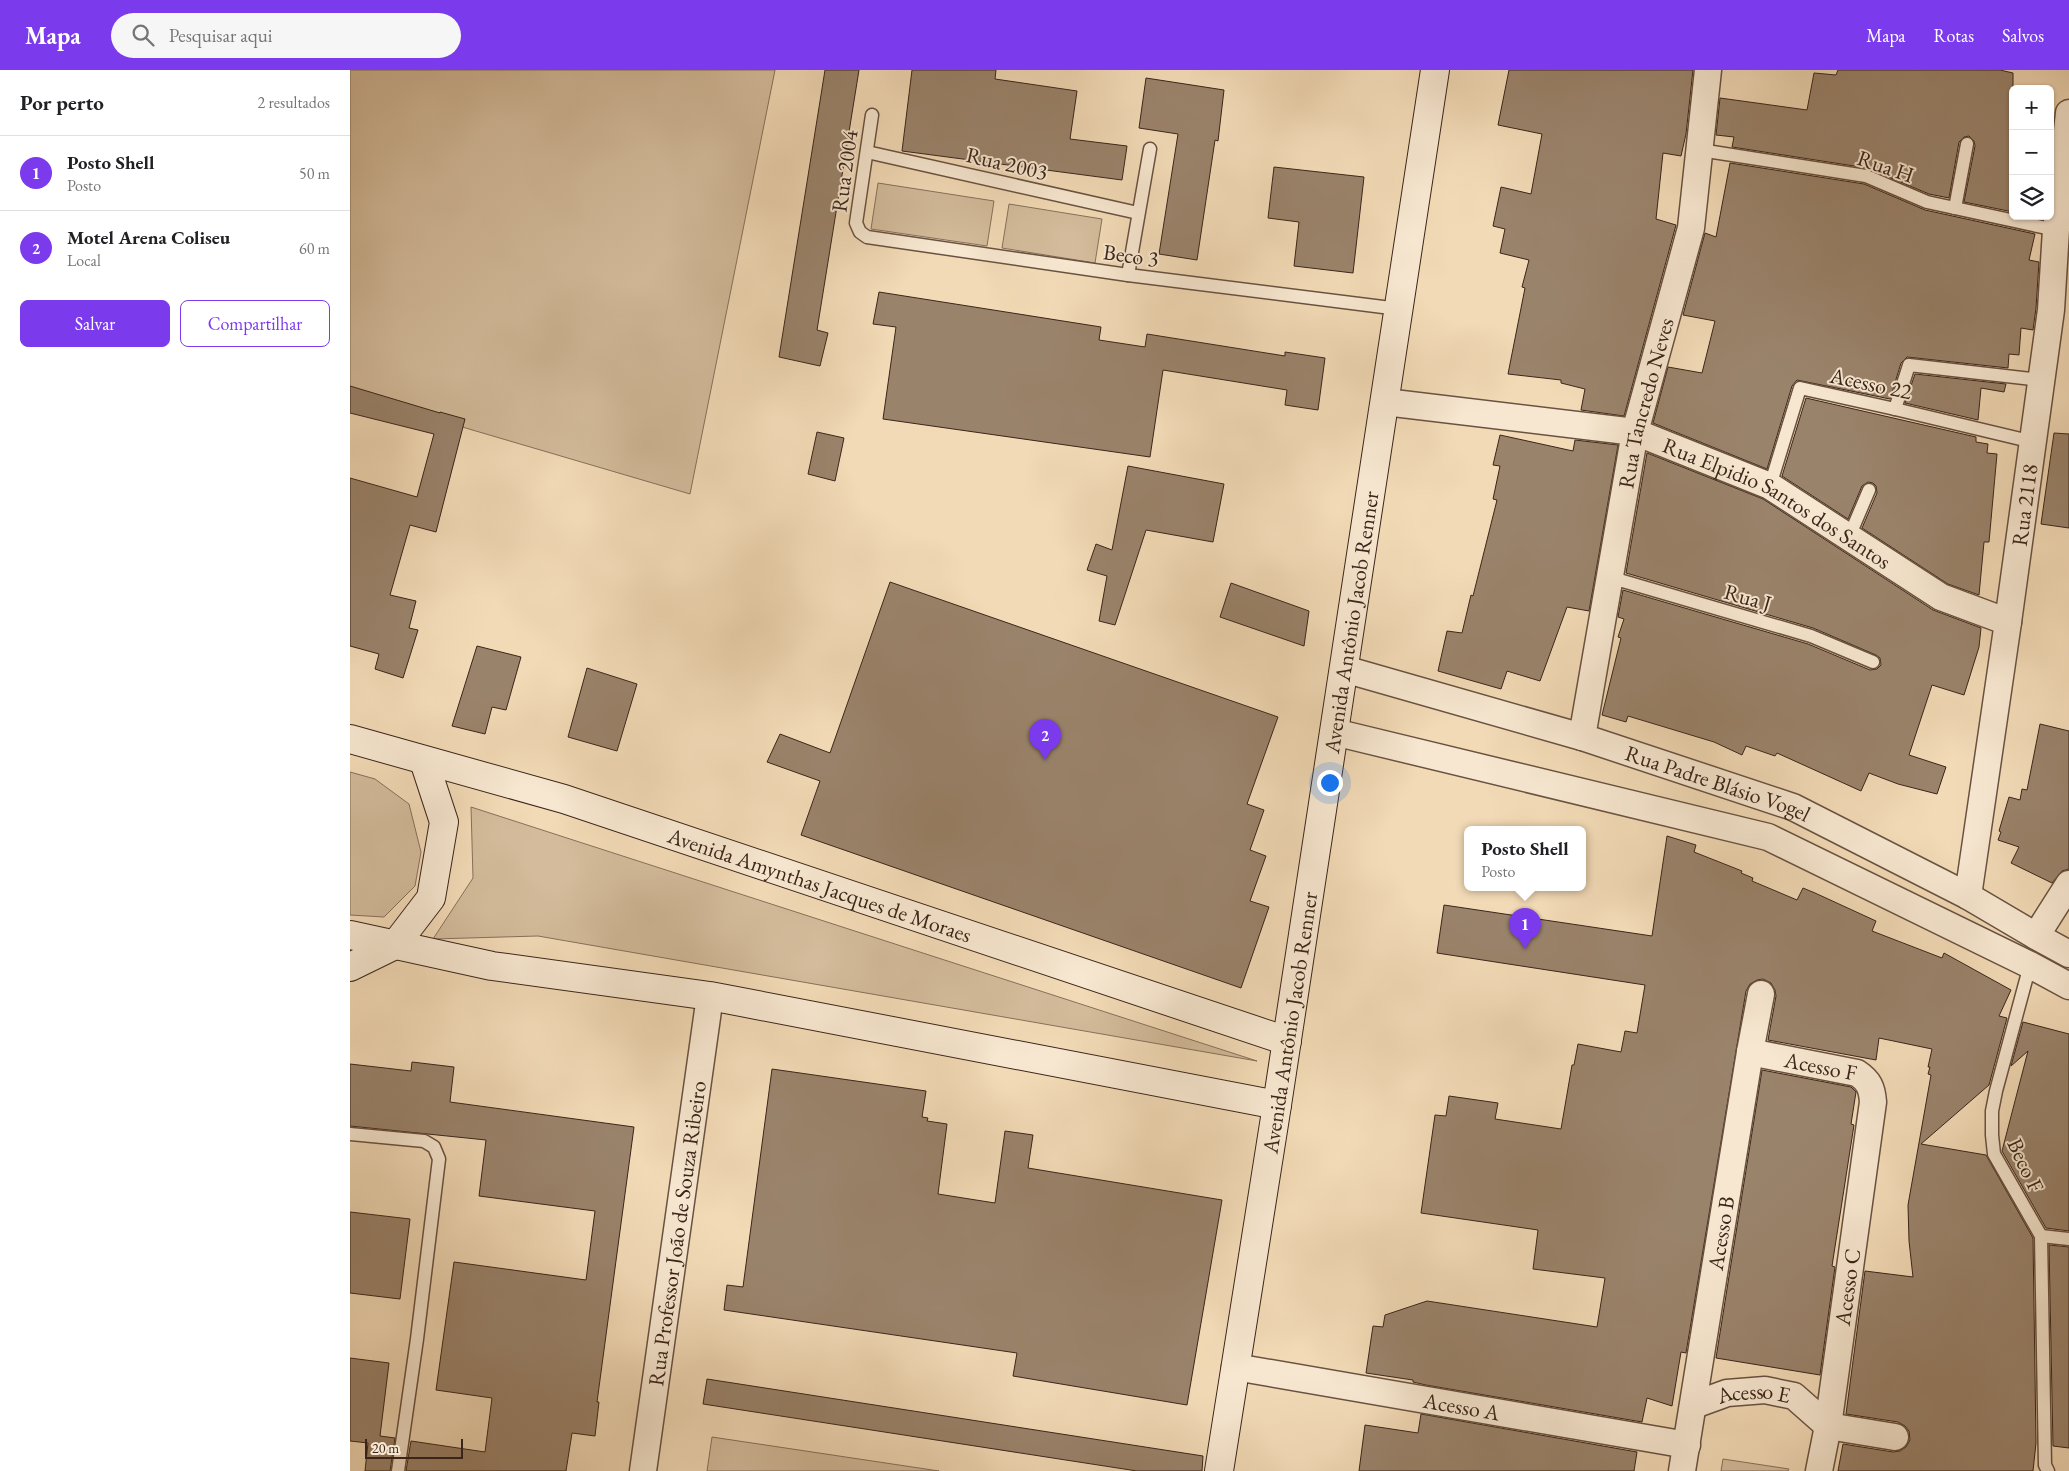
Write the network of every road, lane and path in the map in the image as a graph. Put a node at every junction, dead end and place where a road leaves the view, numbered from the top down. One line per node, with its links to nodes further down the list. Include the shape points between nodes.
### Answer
1 (1435, 70): 15 (street, Avenida Antônio Jacob Renner)
2 (1708, 70): 7 (street, Rua Tancredo Neves)
3 (2069, 113): 8 (street, Rua 2118)
4 (872, 115): 9 (lane, Rua 2004)
5 (1967, 144): 10 (lane)
6 (1150, 149): 11 (lane)
7 (1700, 150): 10 (lane, Rua H, via 1866,176 1926,202); 19 (street, Rua Tancredo Neves, via 1691,228)
8 (2068, 151): 12 (street, Rua 2118)
9 (867, 152): 11 (lane, Rua 2003); 13 (lane, Rua 2004, via 856,223)
10 (1955, 208): 12 (lane, Rua H)
11 (1138, 213): 14 (lane)
12 (2056, 230): 16 (street, Rua 2118, via 2051,310)
13 (860, 232): 14 (lane, Beco 3, via 867,237)
14 (1128, 275): 15 (lane, Beco 3)
15 (1399, 309): 17 (street, Avenida Antônio Jacob Renner)
16 (2041, 380): 18 (lane, via 1909,365); 20 (street, Rua 2118)
17 (1385, 402): 19 (street, Rua Elpidio Santos dos Santos); 27 (street, Avenida Antônio Jacob Renner)
18 (1895, 409): 20 (lane, Acesso 22); 21 (lane, Acesso 22, via 1800,388)
19 (1635, 432): 21 (street, Rua Elpidio Santos dos Santos); 24 (street, Rua Tancredo Neves)
20 (2033, 442): 25 (street, Rua 2118)
21 (1770, 486): 23 (street, Rua Elpidio Santos dos Santos)
22 (1869, 490): 23 (lane)
23 (1849, 538): 25 (street, Rua Elpidio Santos dos Santos, via 1941,597)
24 (1609, 577): 26 (lane, Rua J, via 1811,636); 29 (street, Rua Tancredo Neves)
25 (2008, 622): 33 (street, Rua 2118)
26 (1874, 662)
27 (1344, 669): 28 (street, Avenida Antônio Jacob Renner); 29 (street, Rua Padre Blásio Vogel)
28 (1334, 732): 38 (street, Rua Padre Blásio Vogel, via 1768,837); 43 (street, Avenida Antônio Jacob Renner)
29 (1582, 737): 33 (street, Rua Padre Blásio Vogel, via 1793,807)
30 (350, 739): 31 (street, Avenida Amynthas Jacques de Moraes)
31 (424, 761): 36 (street, via 444,822 432,898); 43 (street, Avenida Amynthas Jacques de Moraes, via 564,799)
32 (2069, 884): 35 (street)
33 (1968, 896): 35 (street, Rua Padre Blásio Vogel)
34 (350, 935): 36 (street)
35 (2036, 936): 37 (street, Rua Padre Blásio Vogel)
36 (395, 945): 39 (street); 42 (street, via 492,966)
37 (2069, 954)
38 (2030, 965): 40 (street, Rua Padre Blásio Vogel); 48 (lane, Beco F, via 1996,1091 1992,1135 1994,1154)
39 (350, 967)
40 (2069, 986)
41 (1761, 994): 44 (street, Acesso B)
42 (710, 996): 46 (street); 56 (street, Rua Professor João de Souza Ribeiro)
43 (1287, 1041): 46 (street, Avenida Antônio Jacob Renner)
44 (1750, 1052): 45 (street, Acesso F, via 1857,1073 1870,1084); 51 (street, Acesso B)
45 (1873, 1102): 52 (street, Acesso C)
46 (1277, 1105): 50 (street, Avenida Antônio Jacob Renner)
47 (350, 1134): 55 (lane, via 424,1141 434,1147 438,1158)
48 (2041, 1236): 49 (lane); 60 (lane, Beco F, via 2045,1464)
49 (2069, 1239)
50 (1236, 1367): 54 (street, Acesso A); 57 (street, Avenida Antônio Jacob Renner)
51 (1694, 1405): 52 (street, Acesso E, via 1727,1393 1765,1390 1794,1396); 54 (street, Acesso B)
52 (1828, 1426): 53 (street); 59 (street, Acesso C)
53 (1895, 1438)
54 (1687, 1445): 58 (street, Acesso B)
55 (398, 1471)
56 (643, 1471)
57 (1219, 1471)
58 (1682, 1471)
59 (1819, 1471)
60 (2048, 1471)

